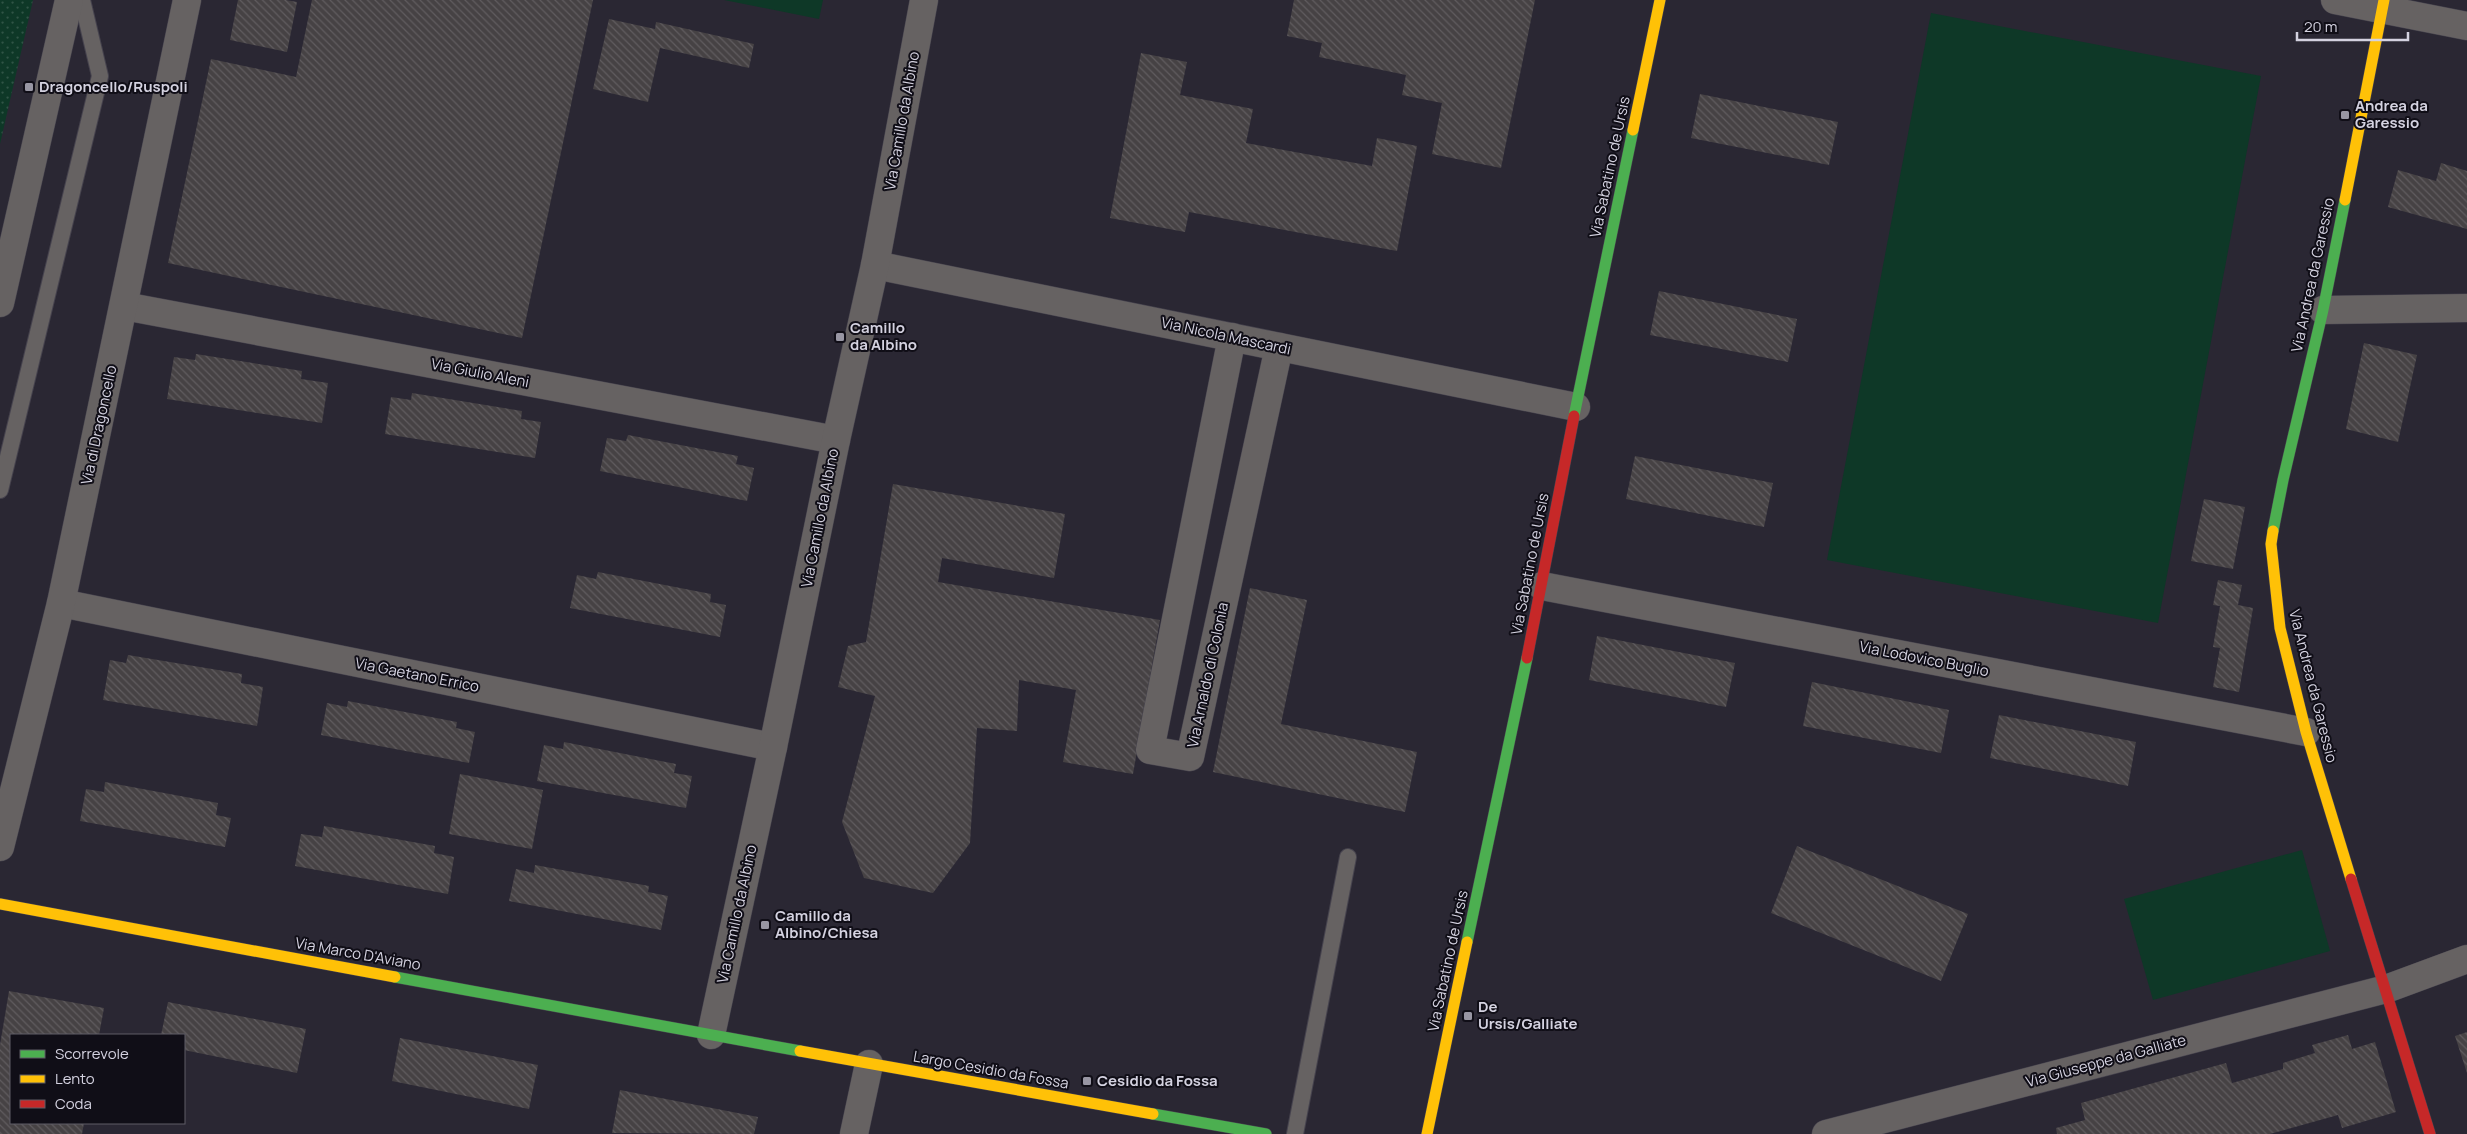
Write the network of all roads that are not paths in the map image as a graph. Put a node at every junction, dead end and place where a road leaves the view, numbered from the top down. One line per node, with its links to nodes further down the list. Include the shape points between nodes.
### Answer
1 (69, 0): 10 (street)
2 (82, 0): 18 (lane, via 100,76)
3 (187, 0): 11 (street, Via di Dragoncello)
4 (924, 0): 9 (street, Via Camillo da Albino)
5 (1660, 0): 16 (street, Via Sabatino de Ursis)
6 (2336, 0): 7 (street)
7 (2383, 5): 8 (street); 13 (street, Via Andrea da Garessio)
8 (2467, 26)
9 (875, 264): 14 (street, Via Nicola Mascardi); 17 (street, Via Camillo da Albino)
10 (0, 303)
11 (124, 306): 17 (street, Via Giulio Aleni); 20 (street, Via di Dragoncello)
12 (2467, 308): 13 (street)
13 (2323, 310): 21 (street, Via Andrea da Garessio, via 2271,544 2280,628)
14 (1232, 337): 15 (street, Via Nicola Mascardi); 15 (street, Via Arnaldo di Colonia, via 1150,750 1190,757)
15 (1279, 347): 16 (street, Via Nicola Mascardi)
16 (1576, 407): 19 (street, Via Sabatino de Ursis)
17 (836, 440): 22 (street, Via Camillo da Albino)
18 (0, 490)
19 (1542, 586): 21 (street, Via Lodovico Buglio); 33 (street, Via Sabatino de Ursis)
20 (60, 604): 22 (street, Via Gaetano Errico); 23 (street, Via di Dragoncello)
21 (2306, 732): 27 (street, Via Andrea da Garessio)
22 (773, 747): 28 (street, Via Camillo da Albino)
23 (0, 847)
24 (1348, 857): 32 (lane)
25 (0, 904): 28 (street, Via Marco D'Aviano)
26 (2467, 959): 27 (street, Via Giuseppe da Galliate)
27 (2386, 989): 34 (street, Via Giuseppe da Galliate); 35 (street, Via Andrea da Garessio)
28 (711, 1035): 29 (street, Largo Cesidio da Fossa)
29 (869, 1064): 30 (street); 31 (street, Largo Cesidio da Fossa)
30 (854, 1134)
31 (1266, 1134)
32 (1295, 1134)
33 (1427, 1134)
34 (1826, 1134)
35 (2430, 1134)

